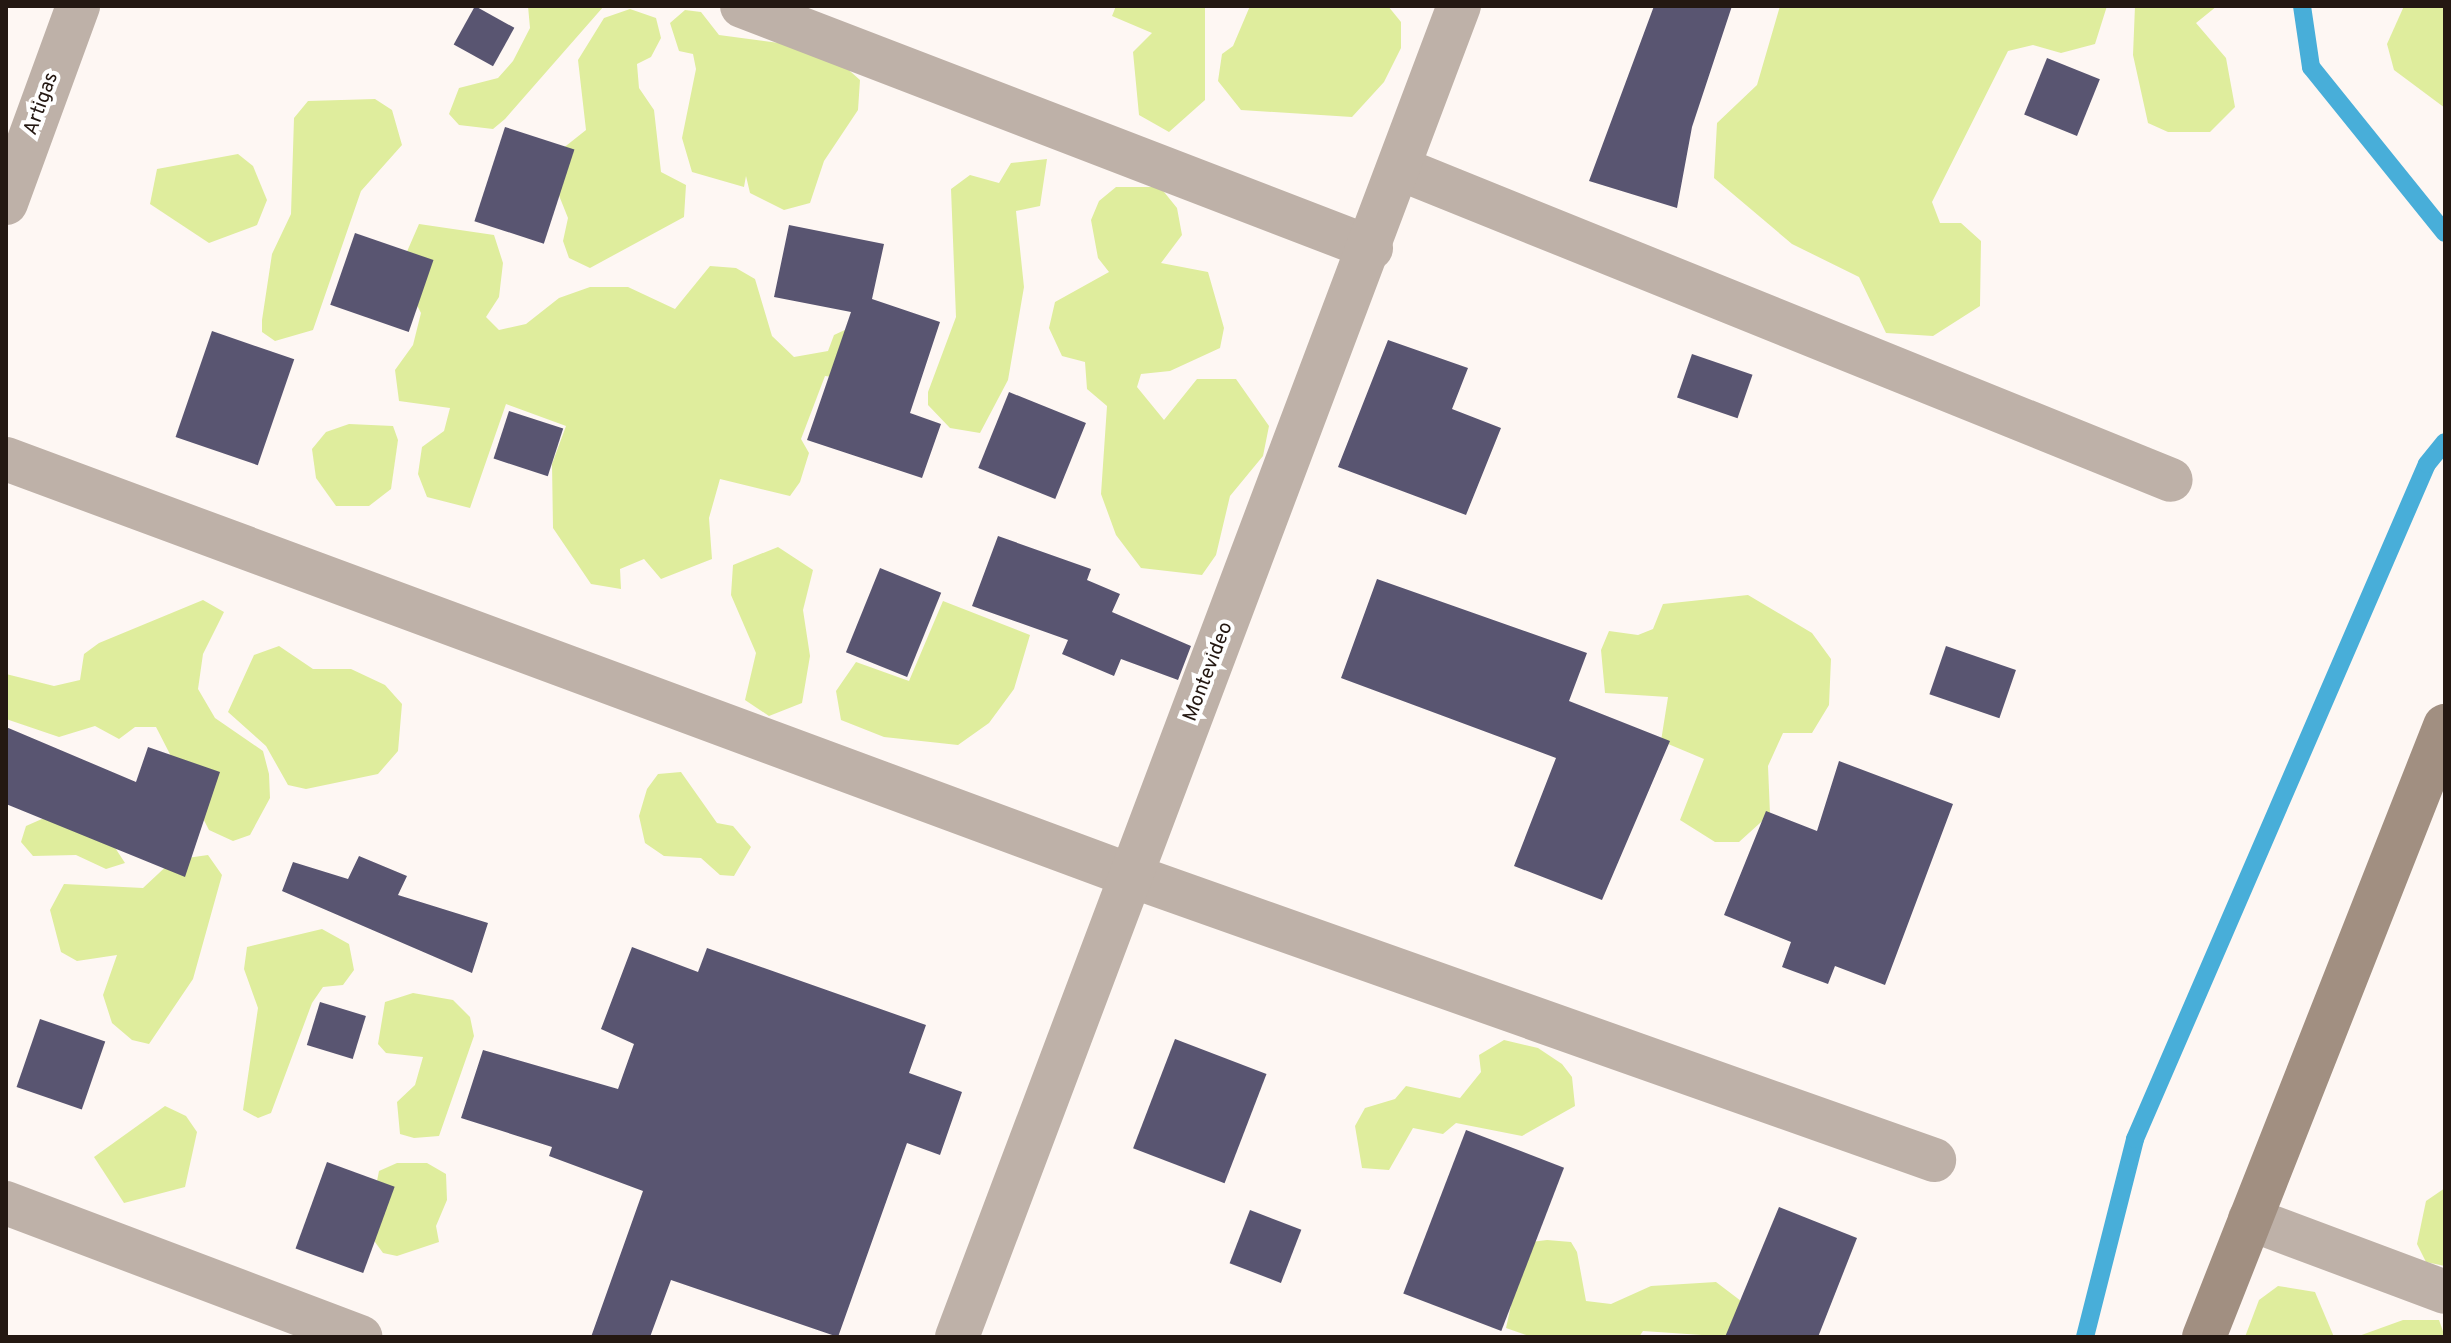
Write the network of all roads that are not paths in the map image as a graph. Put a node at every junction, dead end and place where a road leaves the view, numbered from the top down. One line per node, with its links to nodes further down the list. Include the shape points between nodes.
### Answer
1 (78, 6): 5 (street, Artigas)
2 (742, 6): 6 (street)
3 (1459, 6): 4 (street, Montevideo)
4 (1401, 169): 6 (street, Montevideo); 8 (street)
5 (6, 203)
6 (1371, 248): 10 (street, Montevideo)
7 (6, 459): 10 (street)
8 (2171, 480)
9 (2445, 726): 13 (street)
10 (1132, 876): 11 (street); 16 (street, Montevideo)
11 (1934, 1160)
12 (6, 1203): 15 (street)
13 (2250, 1219): 14 (street); 17 (street)
14 (2445, 1292)
15 (361, 1337)
16 (957, 1337)
17 (2204, 1337)

